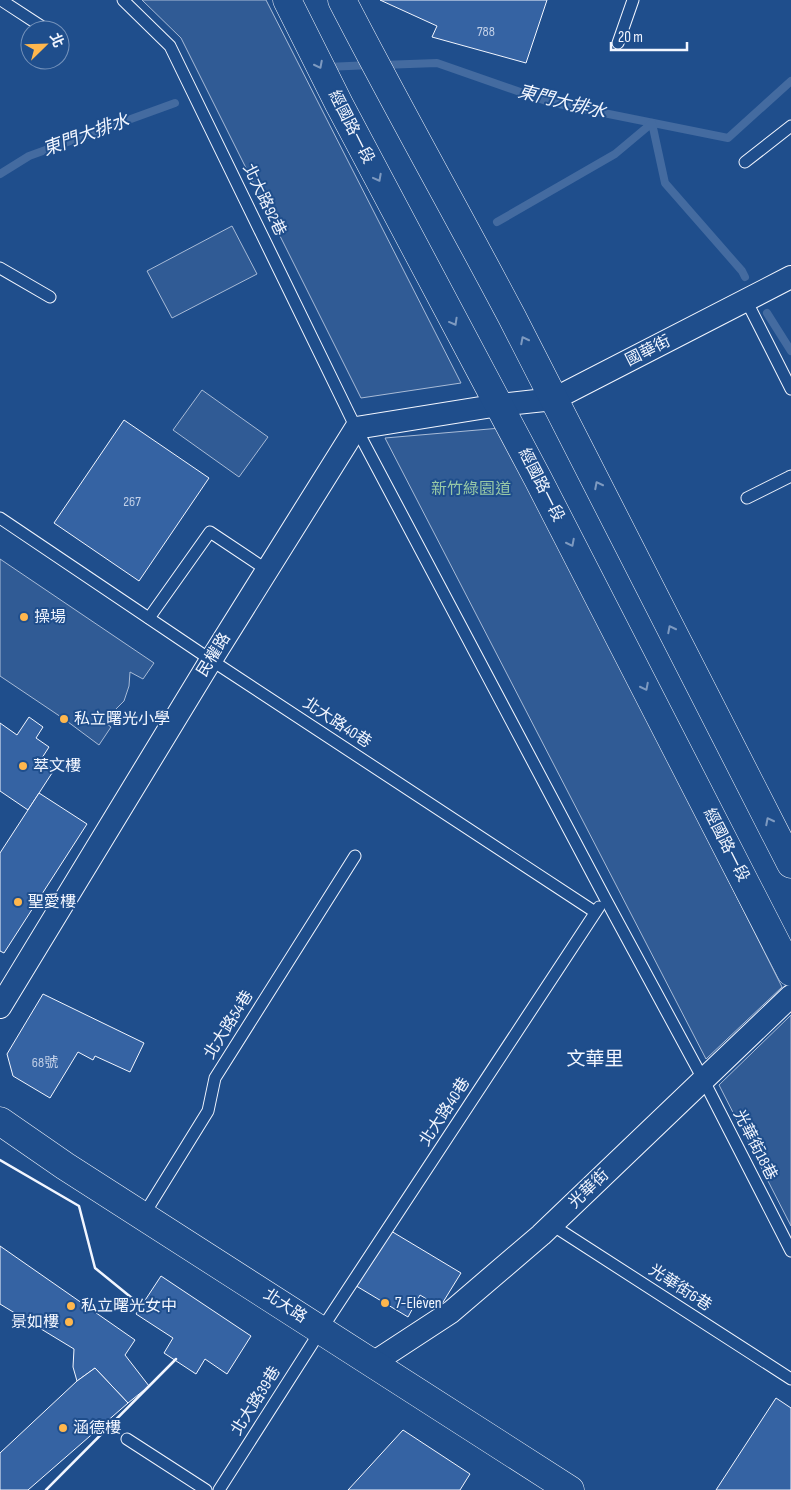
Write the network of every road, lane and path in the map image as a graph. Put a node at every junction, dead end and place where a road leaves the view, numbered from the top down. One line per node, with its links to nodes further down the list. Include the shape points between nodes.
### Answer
1 (1, 0): 6 (lane)
2 (123, 0): 17 (lane, 北大路92巷, via 170,46)
3 (287, 0): 16 (main road, 經國路一段, one-way to 16)
4 (633, 0): 7 (lane)
5 (347, 9): 15 (main road, one-way to 5)
6 (32, 20)
7 (618, 43)
8 (791, 126): 9 (lane)
9 (745, 162)
10 (0, 268): 12 (lane)
11 (791, 277): 13 (street, 國華街)
12 (50, 298)
13 (746, 300): 14 (lane); 15 (street, 國華街)
14 (791, 389)
15 (554, 399): 16 (street, 國華街); 25 (main road, one-way to 15)
16 (499, 405): 17 (street); 28 (main road, 經國路一段, one-way to 28)
17 (356, 428): 21 (street, 民權路); 26 (lane, 北大路92巷)
18 (791, 476): 19 (lane)
19 (747, 498)
20 (0, 518): 22 (lane, 北大路40巷)
21 (267, 570): 22 (lane, via 210,532); 23 (street, 民權路)
22 (150, 618): 23 (lane, 北大路40巷)
23 (211, 660): 27 (lane, 北大路40巷); 30 (street, 民權路)
24 (355, 856): 33 (lane, 北大路54巷, via 215,1078 208,1111)
25 (791, 864)
26 (605, 898): 27 (lane, 北大路40巷); 31 (lane, 光華街18巷)
27 (595, 912): 36 (lane, 北大路40巷)
28 (791, 972)
29 (791, 996): 31 (street, 光華街)
30 (0, 1007)
31 (703, 1079): 34 (street, 光華街); 35 (lane, 光華街18巷)
32 (0, 1122): 33 (main road, 北大路)
33 (143, 1216): 36 (main road, 北大路)
34 (552, 1225): 37 (street, 光華街, via 451,1312); 38 (lane, 光華街6巷)
35 (791, 1251)
36 (321, 1330): 37 (main road, 北大路); 41 (lane, 北大路39巷)
37 (373, 1363): 42 (main road, 北大路)
38 (791, 1379)
39 (127, 1439): 40 (lane)
40 (206, 1490)
41 (219, 1490)
42 (570, 1490)

